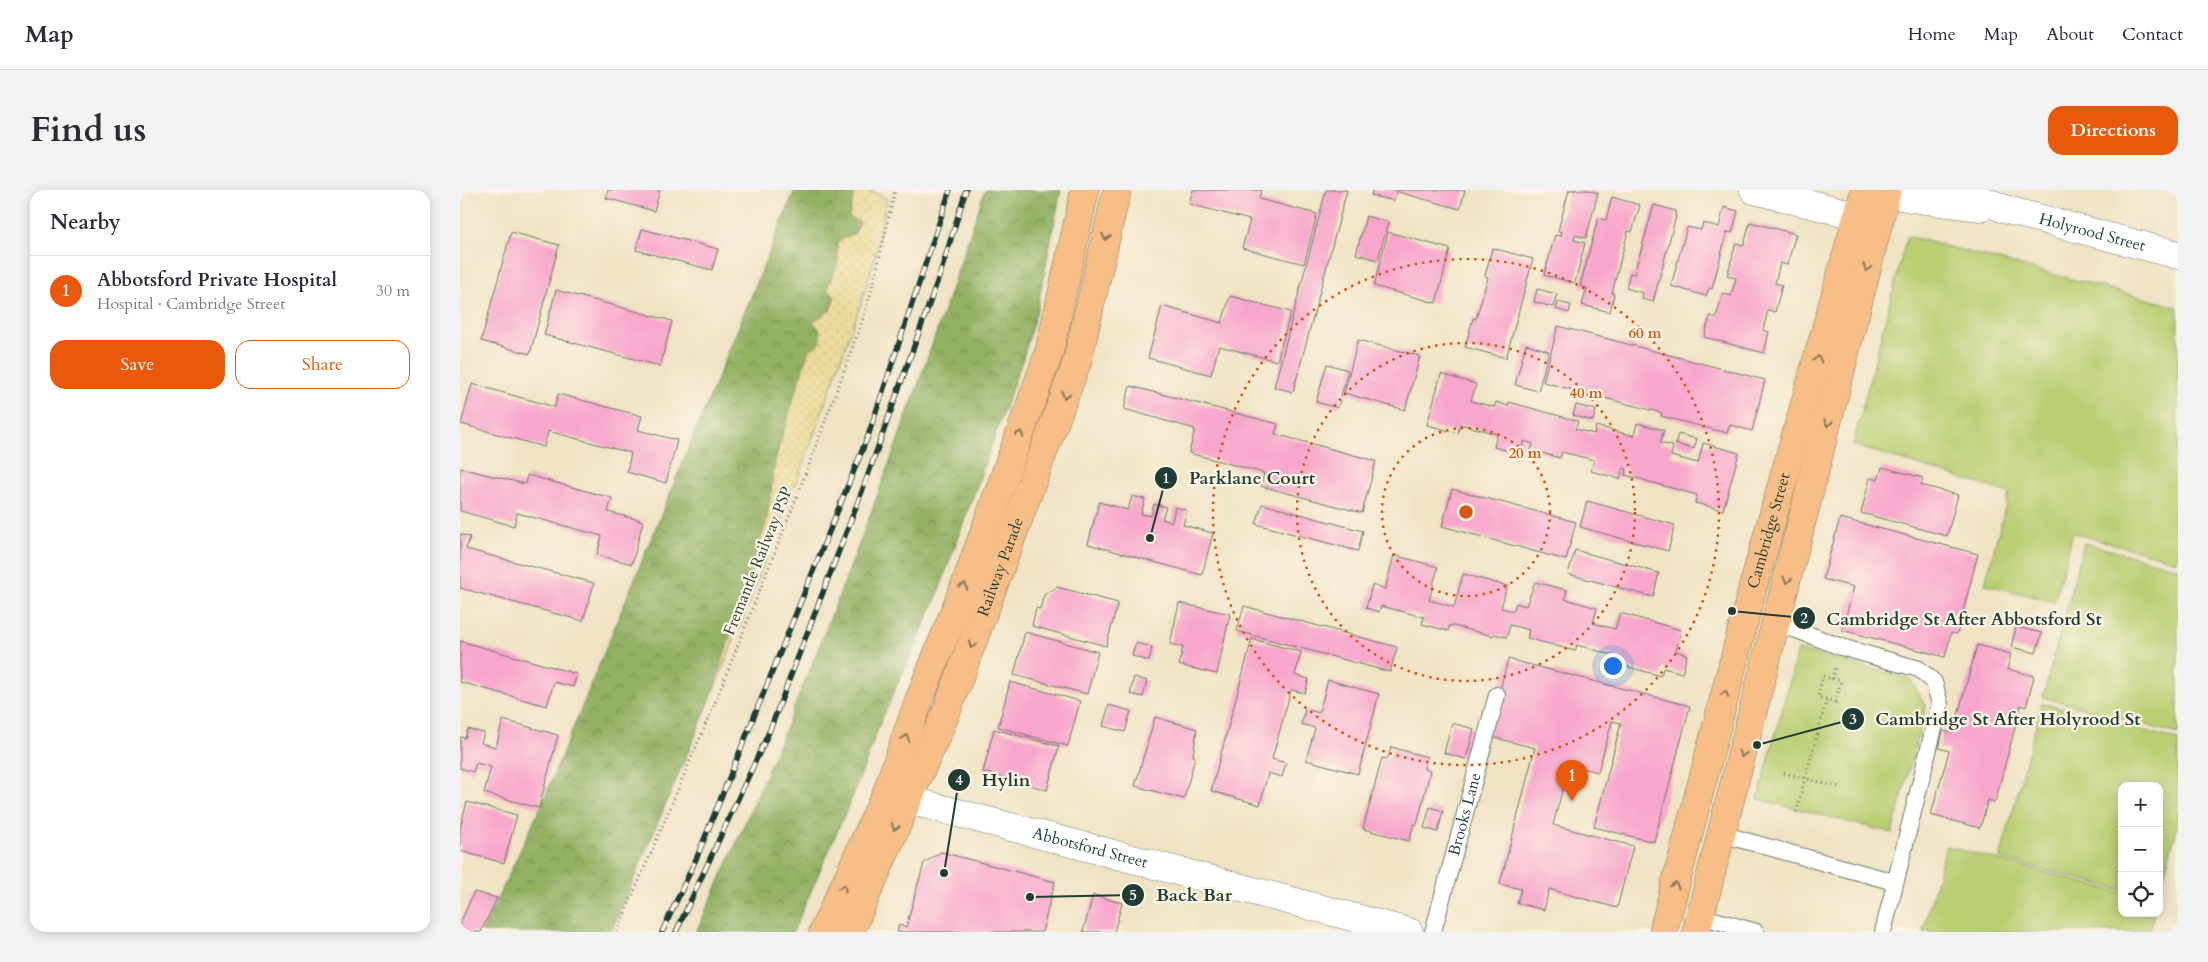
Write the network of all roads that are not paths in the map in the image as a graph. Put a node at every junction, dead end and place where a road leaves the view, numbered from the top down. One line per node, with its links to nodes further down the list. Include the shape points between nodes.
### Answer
1 (1085, 190): 11 (main road, Railway Parade, one-way to 1, via 919,700 964,588 1049,354)
2 (1117, 190): 11 (main road, Railway Parade, one-way to 11, via 1077,362 946,713)
3 (1754, 190): 7 (street)
4 (1958, 190): 6 (street, Holyrood Street)
5 (1878, 191): 6 (street, Holyrood Street); 7 (main road, Cambridge Street)
6 (2007, 210): 8 (street, Holyrood Street)
7 (1868, 218): 9 (main road, Cambridge Street, one-way to 9); 19 (main road, Cambridge Street, one-way to 7, via 1753,587)
8 (2178, 254)
9 (1776, 625): 12 (main road, Cambridge Street, one-way to 12); 13 (lane, via 1919,669 1934,682 1940,704)
10 (1497, 695): 18 (lane, Brooks Lane)
11 (897, 797): 15 (main road, Railway Parade, one-way to 11); 16 (main road, Railway Parade, one-way to 16); 17 (street, Abbotsford Street)
12 (1721, 834): 13 (lane); 14 (main road, Cambridge Street)
13 (1894, 882): 21 (lane)
14 (1698, 924): 20 (lane)
15 (823, 932)
16 (850, 932)
17 (1409, 932)
18 (1433, 932)
19 (1663, 932)
20 (1756, 932)
21 (1883, 932)

